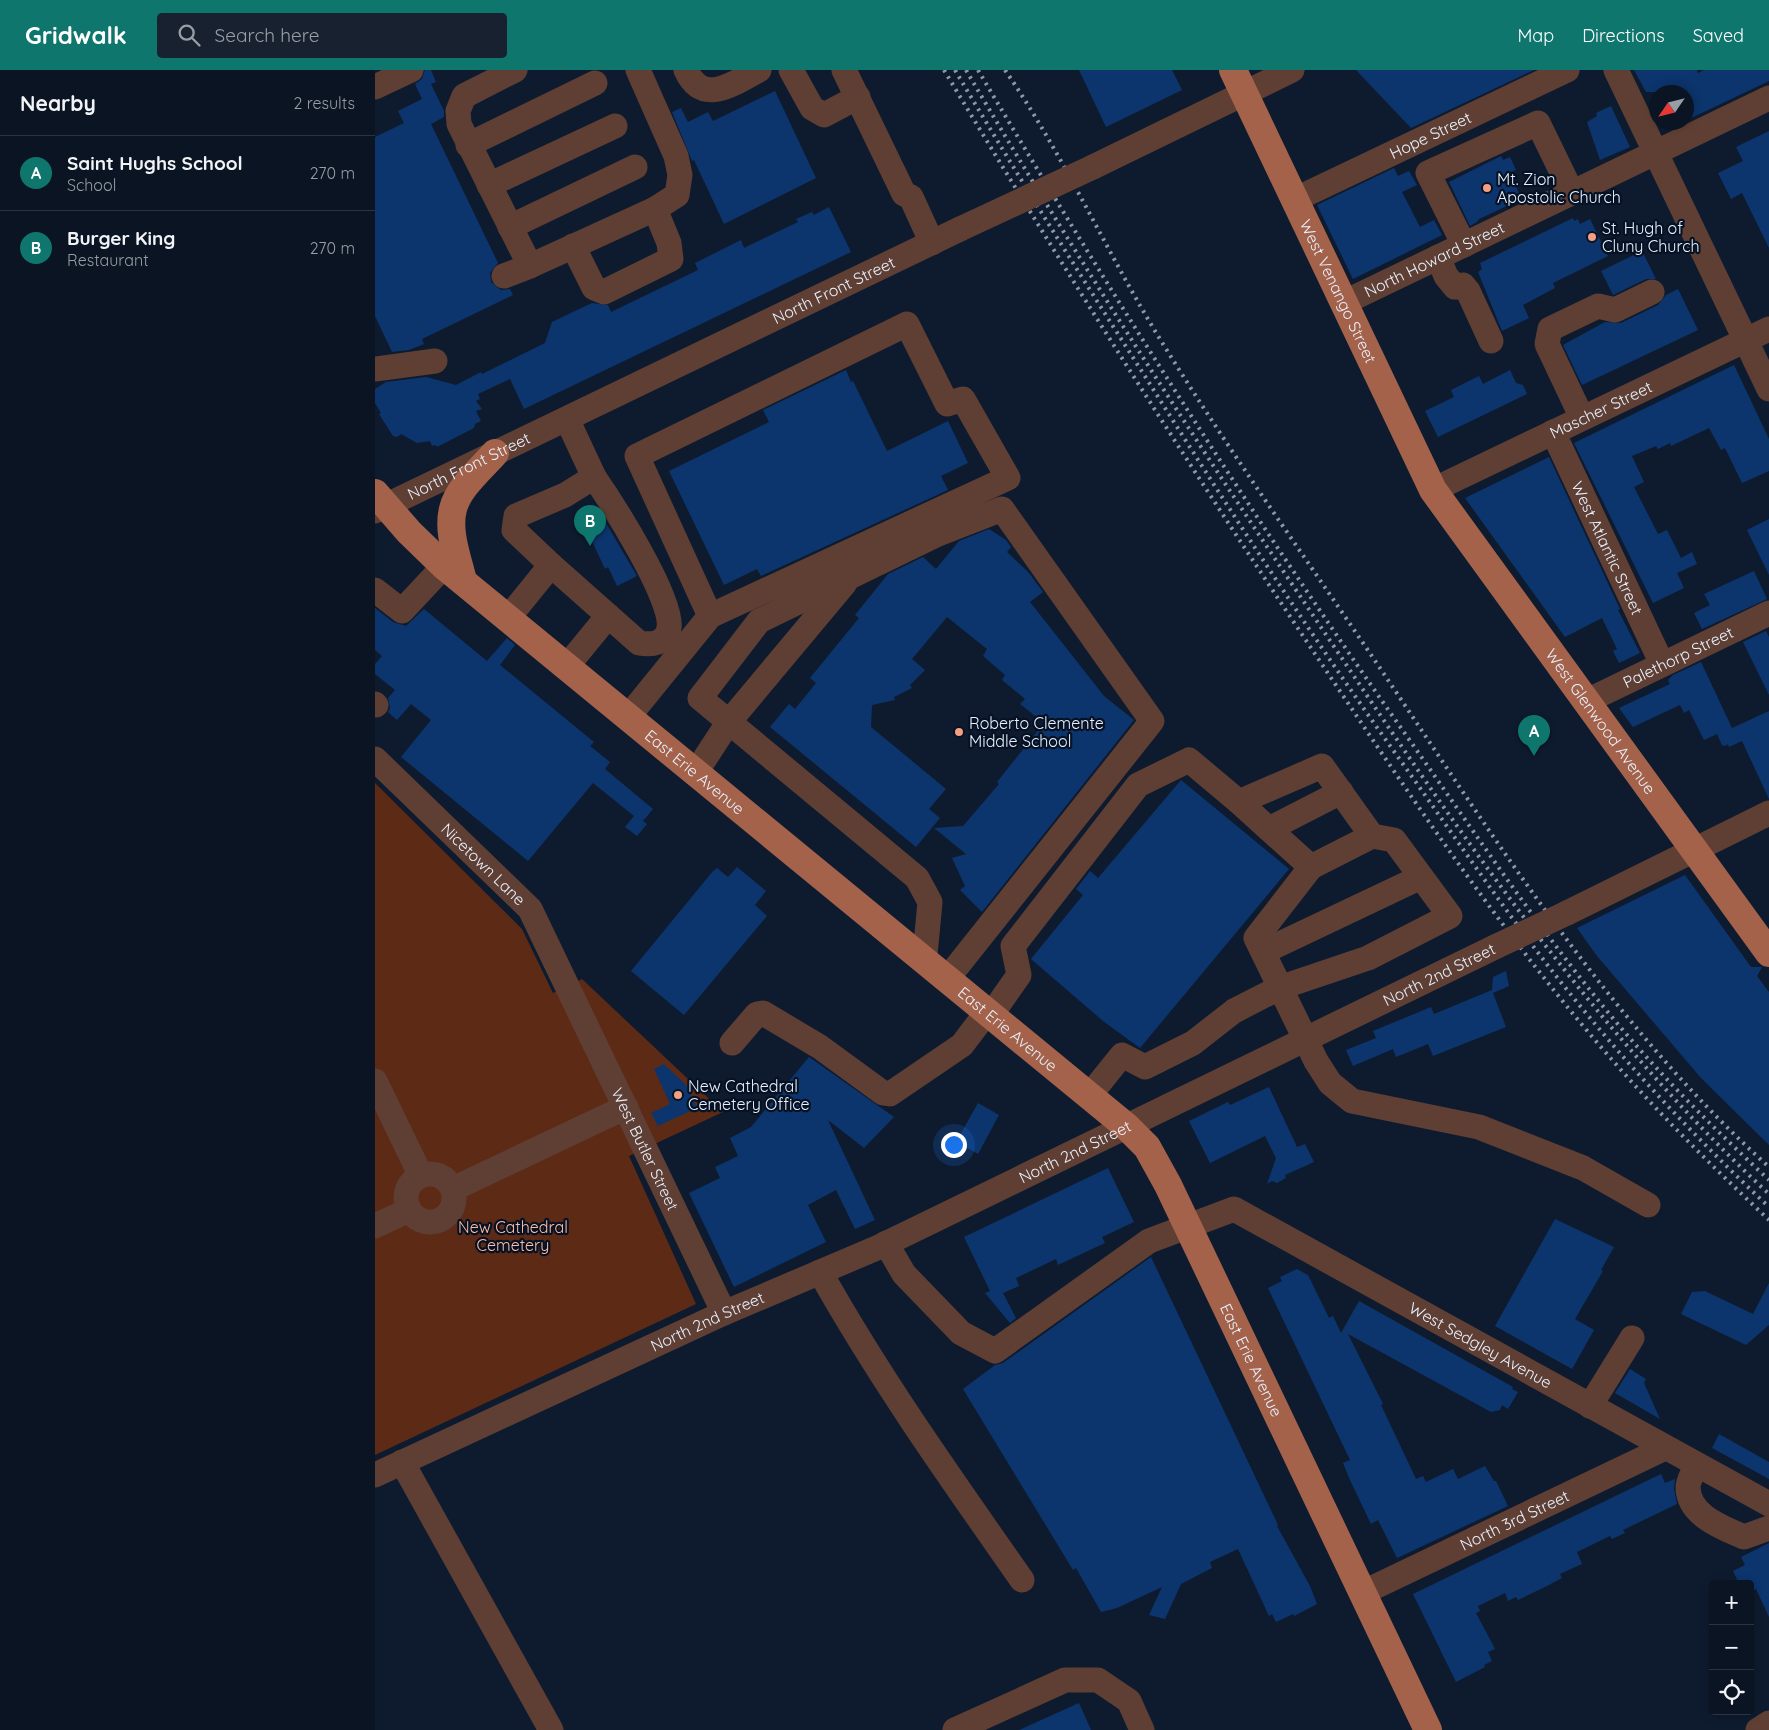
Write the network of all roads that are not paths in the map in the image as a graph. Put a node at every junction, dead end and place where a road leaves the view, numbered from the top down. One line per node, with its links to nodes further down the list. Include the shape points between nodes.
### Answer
1 (411, 70): 13 (street)
2 (515, 70): 17 (street, via 464,96 458,111 459,124)
3 (638, 70): 23 (street, via 676,156 680,175 677,195)
4 (686, 70): 10 (street, via 691,81 717,91)
5 (791, 70): 14 (street, via 812,108 824,115)
6 (844, 70): 14 (street)
7 (1292, 70): 11 (street, North Front Street)
8 (1567, 70): 22 (street, Hope Street)
9 (1616, 70): 18 (street)
10 (747, 73)
11 (1238, 82): 22 (main road, West Venango Street); 25 (street, North Front Street, bridge, via 1093,167)
12 (595, 83): 17 (street)
13 (375, 88)
14 (858, 97): 25 (street, via 904,194 911,198)
15 (1769, 98): 18 (street, North Howard Street)
16 (615, 126): 20 (street)
17 (468, 145): 20 (street)
18 (1656, 153): 21 (street, North Howard Street); 34 (street)
19 (635, 166): 24 (street)
20 (489, 185): 24 (street)
21 (1572, 193): 26 (street, North Howard Street); 26 (street, via 1538,124 1429,172)
22 (1294, 200): 32 (main road, West Venango Street)
23 (655, 209): 27 (street); 27 (street, via 669,243 671,259 604,292 594,288)
24 (510, 228): 29 (street)
25 (927, 245): 40 (street, North Front Street)
26 (1464, 245): 28 (street, North Howard Street)
27 (573, 246): 29 (street)
28 (1438, 257): 32 (street, North Howard Street); 35 (street, via 1455,287 1463,286 1468,291)
29 (530, 266): 30 (street)
30 (504, 276)
31 (1652, 292): 39 (street, via 1615,310 1597,306 1550,330 1547,344)
32 (1343, 303): 44 (main road, West Venango Street)
33 (1769, 329): 34 (street, Mascher Street)
34 (1746, 340): 38 (street); 39 (street, Mascher Street)
35 (1491, 341)
36 (435, 361): 37 (street)
37 (375, 369)
38 (1769, 389)
39 (1582, 418): 41 (street, Mascher Street)
40 (567, 419): 42 (street, North Front Street); 43 (street)
41 (1553, 432): 44 (street, Mascher Street); 54 (street, West Atlantic Street)
42 (495, 453): 45 (street, North Front Street); 47 (main road, via 461,492 453,508)
43 (594, 477): 46 (street, via 565,495 516,516 514,530); 51 (street, via 631,534 668,610 669,629 662,641 653,645 639,643)
44 (1433, 490): 56 (main road, West Glenwood Avenue)
45 (378, 503): 47 (main road, East Erie Avenue)
46 (551, 565): 51 (street); 53 (street)
47 (454, 573): 49 (street, via 402,611); 53 (main road, East Erie Avenue)
48 (849, 577): 58 (street); 58 (street, via 759,621 699,698); 72 (street, via 938,534 1002,509 1152,721)
49 (375, 590)
50 (1769, 613): 54 (street, Palethorp Street)
51 (608, 616): 55 (street)
52 (710, 616): 52 (street, via 637,456 907,324 947,404 963,399 1008,478); 57 (street)
53 (507, 618): 55 (main road, East Erie Avenue)
54 (1662, 664): 56 (street, Palethorp Street)
55 (567, 666): 57 (main road, East Erie Avenue)
56 (1587, 701): 66 (main road, West Glenwood Avenue)
57 (628, 717): 60 (main road, East Erie Avenue)
58 (727, 723): 60 (street); 71 (street, via 917,878 930,902 925,955)
59 (375, 759): 73 (street, Nicetown Lane, via 531,909)
60 (696, 772): 71 (main road, East Erie Avenue)
61 (1341, 792): 62 (street, via 1322,766); 64 (street); 65 (street)
62 (1239, 802): 64 (street); 75 (street, via 1189,760 1138,785 1013,946 1019,975)
63 (1769, 813): 66 (street, North 2nd Street)
64 (1269, 829): 67 (street)
65 (1372, 836): 67 (street); 68 (street, via 1394,840)
66 (1694, 850): 70 (main road, West Glenwood Avenue); 76 (street, North 2nd Street, bridge)
67 (1311, 867): 69 (street, via 1256,938)
68 (1421, 877): 69 (street); 74 (street, via 1450,916 1368,958)
69 (1263, 952): 74 (street)
70 (1769, 952)
71 (922, 958): 72 (main road, East Erie Avenue)
72 (947, 979): 75 (main road, East Erie Avenue)
73 (568, 986): 80 (street, West Butler Street)
74 (1279, 988): 76 (street); 79 (street, via 1234,1011 1193,1043 1145,1067 1122,1055)
75 (989, 1014): 77 (street, via 962,1045 890,1094 883,1093 820,1047 763,1013 757,1014); 79 (main road, East Erie Avenue)
76 (1305, 1039): 81 (street, North 2nd Street); 84 (street, via 1331,1083 1352,1101 1479,1126 1583,1168)
77 (732, 1043)
78 (375, 1081): 82 (street)
79 (1089, 1096): 81 (main road, East Erie Avenue)
80 (625, 1107): 83 (street); 90 (street, West Butler Street)
81 (1126, 1126): 87 (main road, East Erie Avenue, via 1147,1147); 88 (street, North 2nd Street)
82 (421, 1176): 83 (street, via 443,1177); 85 (street, via 409,1186 406,1202)
83 (453, 1190): 85 (street, via 453,1205 444,1218 429,1222)
84 (1648, 1205)
85 (409, 1210): 86 (street)
86 (375, 1226)
87 (1188, 1227): 88 (street, West Sedgley Avenue, via 1149,1242 995,1351 961,1333 904,1274); 92 (street, West Sedgley Avenue, via 1225,1211 1234,1209 1242,1212); 100 (main road, East Erie Avenue)
88 (886, 1244): 89 (street, North 2nd Street)
89 (820, 1272): 90 (street, North 2nd Street); 99 (street, via 937,1458)
90 (724, 1313): 94 (street, North 2nd Street)
91 (1632, 1338): 92 (street)
92 (1590, 1406): 93 (street, West Sedgley Avenue)
93 (1665, 1448): 95 (street, West Sedgley Avenue); 100 (street, North 3rd Street)
94 (402, 1462): 96 (street, North 2nd Street); 102 (street)
95 (1696, 1465): 97 (street, West Sedgley Avenue); 98 (street, via 1688,1487 1695,1506 1709,1522 1745,1537)
96 (375, 1475)
97 (1769, 1504)
98 (1769, 1528)
99 (1022, 1580)
100 (1362, 1593): 105 (main road, East Erie Avenue)
101 (1769, 1724): 106 (street)
102 (551, 1730)
103 (955, 1730): 104 (street, via 1065,1680 1098,1680 1129,1701)
104 (1142, 1730)
105 (1428, 1730)
106 (1758, 1730)

